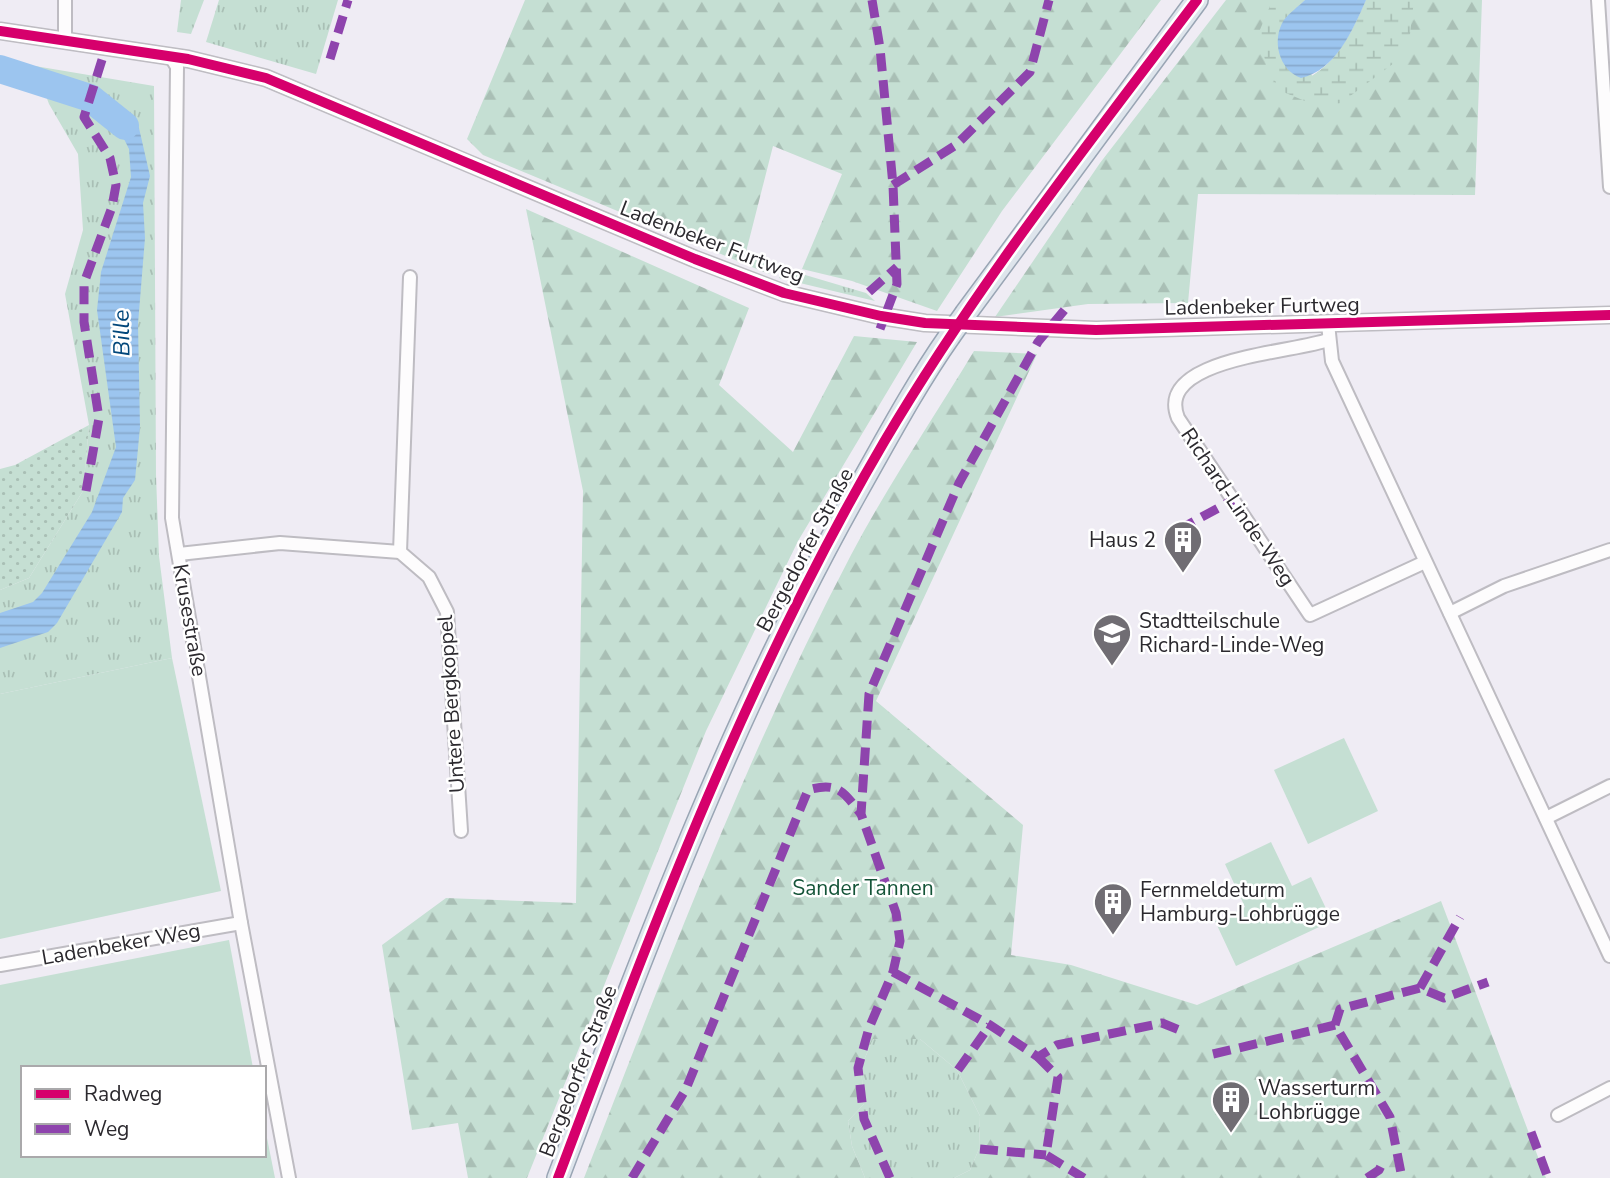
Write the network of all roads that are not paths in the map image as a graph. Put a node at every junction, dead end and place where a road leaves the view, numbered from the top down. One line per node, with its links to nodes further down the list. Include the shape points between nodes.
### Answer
1 (65, 0): 5 (street)
2 (1197, 0): 10 (main road, Bergedorfer Straße)
3 (1598, 0): 7 (street)
4 (0, 31): 5 (street, Ladenbeker Furtweg)
5 (65, 41): 6 (street, Ladenbeker Furtweg)
6 (171, 57): 10 (street, Ladenbeker Furtweg, via 266,78 318,97 521,188 784,293 885,316); 14 (street, Krusestraße, via 177,67 172,518)
7 (1610, 187)
8 (410, 277): 13 (street)
9 (1610, 315): 11 (street, Ladenbeker Furtweg)
10 (958, 325): 11 (street, Ladenbeker Furtweg); 26 (main road, Bergedorfer Straße, via 824,551 744,712 671,879)
11 (1328, 332): 15 (street, via 1332,361); 15 (street, Richard-Linde-Weg, via 1191,376 1175,395 1174,409 1310,615)
12 (1610, 550): 16 (street, via 1504,586)
13 (400, 552): 14 (street, via 280,543); 19 (street, Untere Bergkoppel, via 429,577 447,612)
14 (179, 554): 20 (street, Krusestraße)
15 (1425, 562): 16 (street)
16 (1450, 613): 18 (street)
17 (1610, 786): 18 (street)
18 (1546, 818): 21 (street)
19 (461, 831)
20 (241, 923): 22 (street, Ladenbeker Weg); 25 (street, Krusestraße)
21 (1610, 956)
22 (0, 965)
23 (1610, 1088): 24 (street)
24 (1558, 1115)
25 (289, 1178)
26 (558, 1178)

